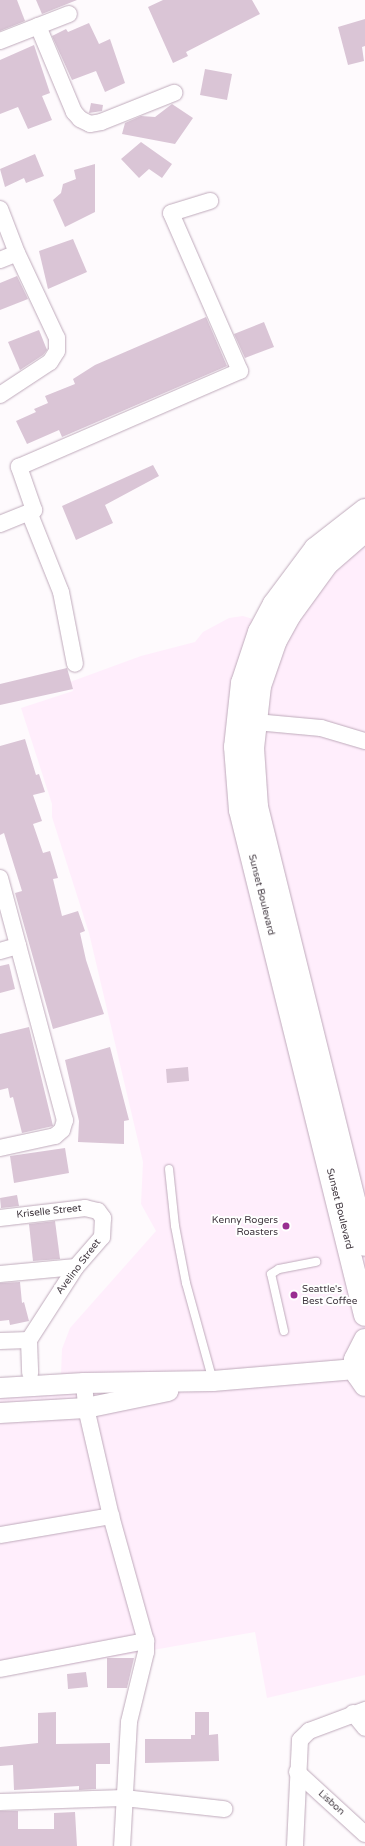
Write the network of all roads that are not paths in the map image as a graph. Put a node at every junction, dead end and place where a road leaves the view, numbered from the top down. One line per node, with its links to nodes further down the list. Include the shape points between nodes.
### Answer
1 (69, 14): 2 (street)
2 (38, 26): 3 (street); 4 (street, via 74,112 90,124)
3 (0, 41)
4 (174, 93)
5 (210, 201): 11 (street, via 172,213 240,371 19,467 34,510)
6 (0, 209): 7 (street)
7 (17, 253): 8 (street); 9 (street, via 57,338 57,351 50,362)
8 (0, 260)
9 (0, 395)
10 (365, 510): 15 (main road, Sunset Boulevard, via 315,549 274,604 249,659)
11 (29, 512): 12 (street); 14 (street, via 61,592)
12 (0, 524)
13 (365, 531): 15 (main road, Sunset Boulevard, via 327,564 290,615 266,664)
14 (75, 664)
15 (246, 721): 16 (street, via 321,728); 24 (main road, Sunset Boulevard, via 253,748 257,807); 28 (main road, Sunset Boulevard, via 235,747 240,810)
16 (365, 741)
17 (0, 878): 18 (street)
18 (18, 946): 19 (street); 20 (street, via 65,1120 62,1130 55,1136)
19 (0, 951)
20 (0, 1148)
21 (170, 1169): 35 (lane, via 175,1226 186,1283)
22 (98, 1211): 23 (street, Kriselle Street, via 71,1209); 26 (street, Avelino Street, via 103,1218 102,1238)
23 (0, 1218)
24 (365, 1245)
25 (316, 1262): 29 (lane, via 279,1269 272,1274)
26 (76, 1267): 27 (street); 30 (street, Avelino Street)
27 (0, 1274)
28 (365, 1315)
29 (284, 1331)
30 (29, 1340): 32 (street); 33 (street)
31 (365, 1340): 34 (main road, via 357,1352)
32 (0, 1341)
33 (30, 1372)
34 (360, 1377): 35 (street)
35 (213, 1381): 36 (street); 38 (street)
36 (84, 1383): 37 (street); 38 (street)
37 (0, 1388)
38 (86, 1408): 39 (street); 40 (street)
39 (0, 1414)
40 (111, 1516): 41 (street); 42 (street)
41 (0, 1535)
42 (146, 1641): 43 (street); 47 (street, via 146,1652 128,1722)
43 (0, 1670)
44 (359, 1711): 45 (street); 46 (street, via 309,1730 300,1740)
45 (365, 1728)
46 (297, 1772): 50 (street, Lisbon); 52 (street, via 299,1788)
47 (124, 1798): 48 (street); 49 (street); 51 (street)
48 (0, 1802)
49 (224, 1809)
50 (365, 1834)
51 (122, 1846)
52 (295, 1846)

